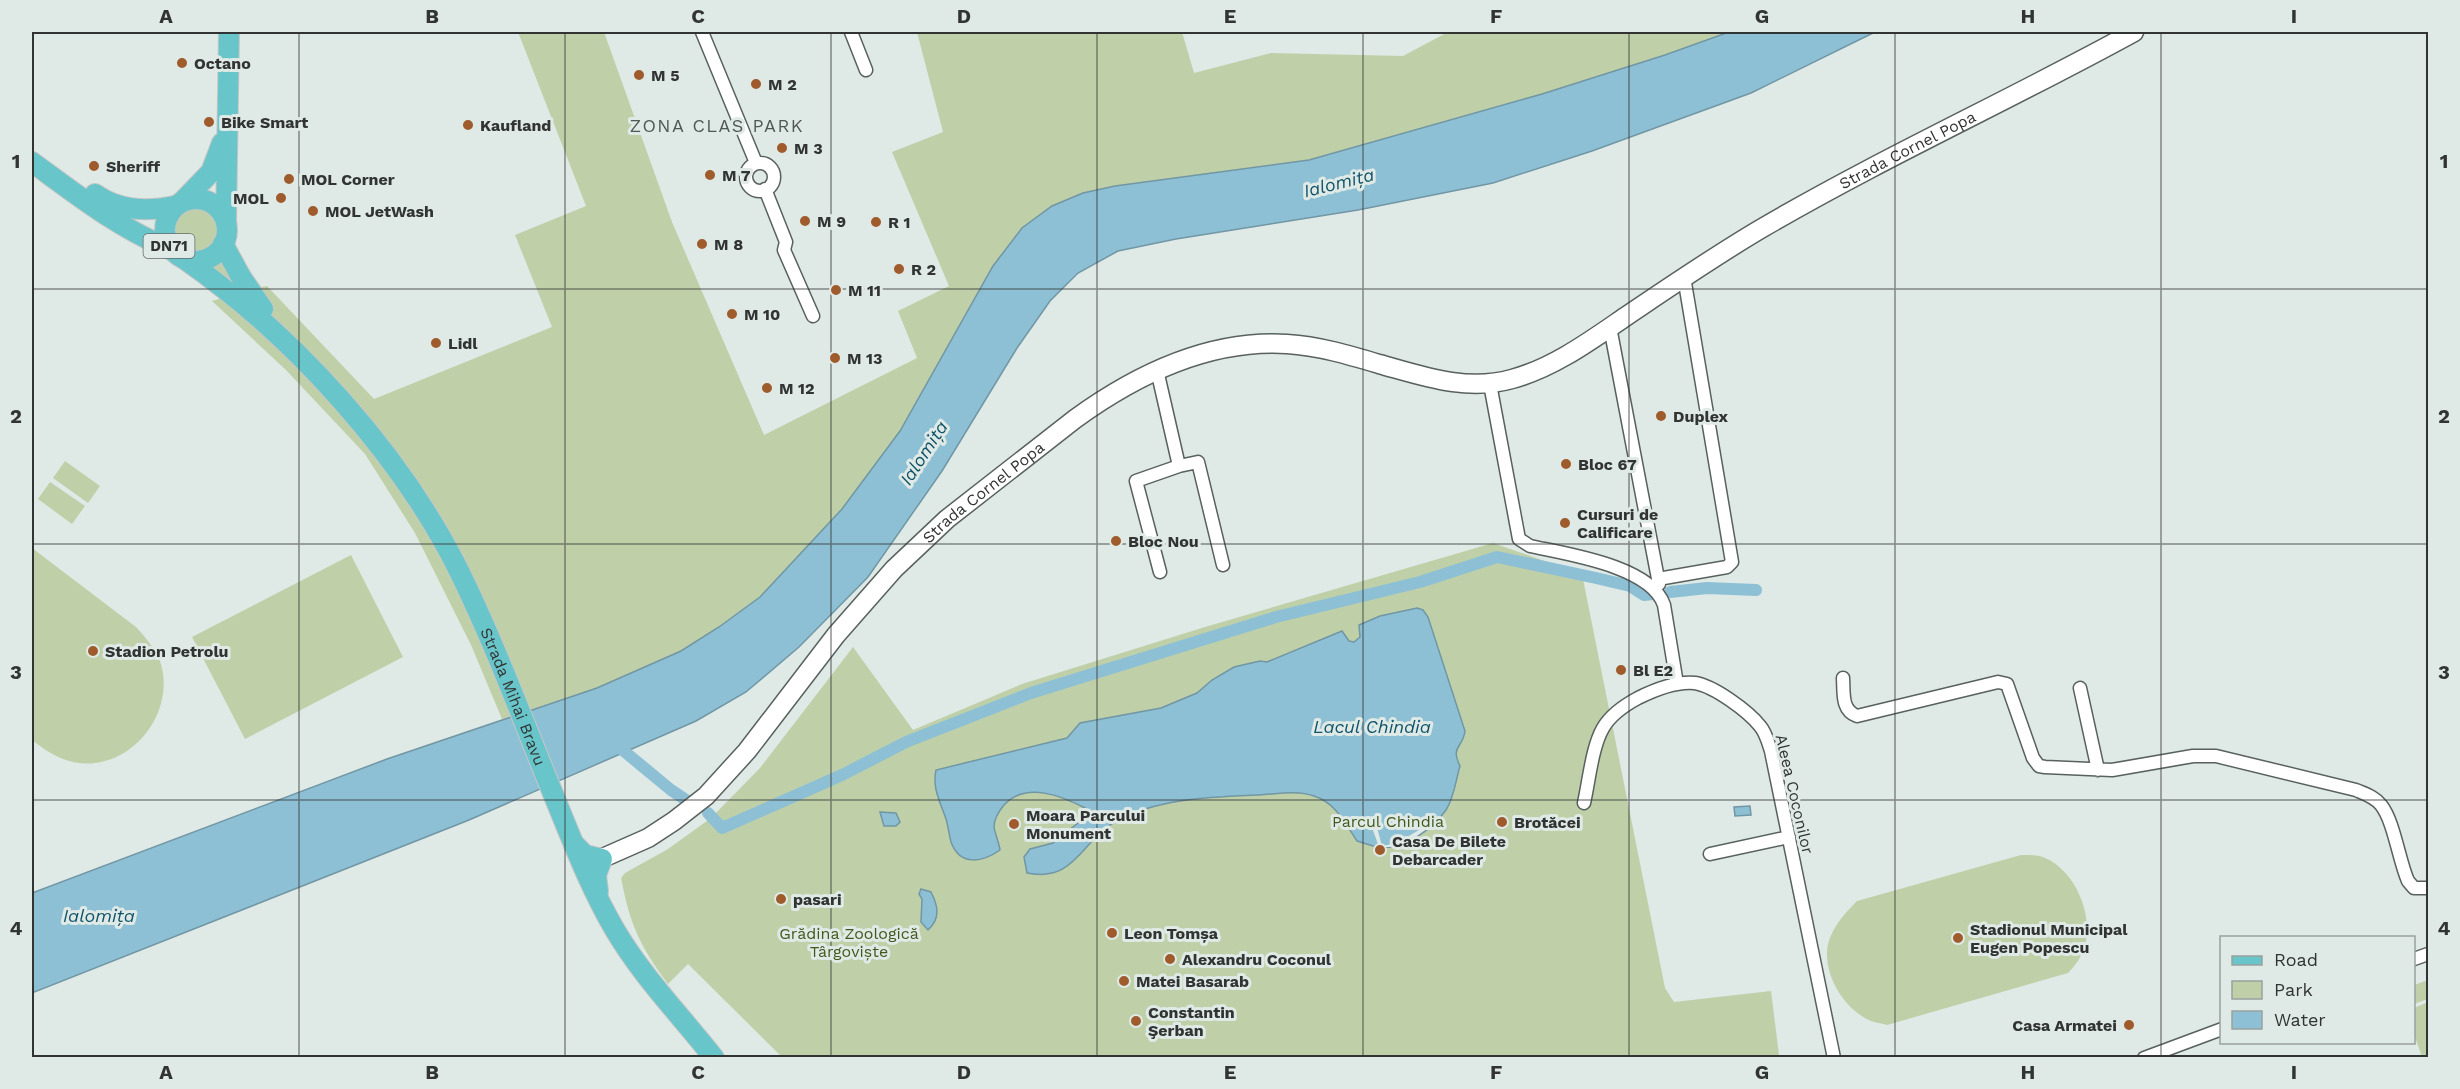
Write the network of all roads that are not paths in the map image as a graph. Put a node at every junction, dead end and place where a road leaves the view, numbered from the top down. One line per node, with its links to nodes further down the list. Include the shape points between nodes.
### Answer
1 (229, 32): 6 (main road)
2 (702, 32): 9 (street)
3 (851, 32): 5 (street)
4 (2134, 32): 15 (main road, Strada Cornel Popa, via 1796,209)
5 (866, 70)
6 (226, 129): 11 (main road, via 211,172); 12 (main road)
7 (32, 149): 11 (main road, DN71, via 114,205 152,209)
8 (32, 162): 14 (main road, Strada Mihai Bravu, via 86,202)
9 (756, 163): 10 (street, via 772,170 774,180); 10 (street, via 748,169 747,182 753,189)
10 (765, 189): 16 (street, via 786,242 784,250)
11 (179, 204): 12 (main road, DN71, via 191,199 209,201); 14 (main road, DN71, via 165,223 167,242)
12 (226, 222): 13 (main road)
13 (223, 244): 14 (main road, DN71, via 210,257 192,261); 18 (main road, Strada Mihai Bravu, via 249,290)
14 (178, 254): 18 (main road, Strada Mihai Bravu, via 237,298)
15 (1684, 277): 17 (main road, Strada Cornel Popa); 24 (street, via 1732,562 1727,567)
16 (813, 316)
17 (1610, 327): 20 (main road, Strada Cornel Popa, via 1541,368); 24 (street)
18 (291, 347): 32 (main road, Strada Mihai Bravu, via 361,425 412,493 461,575)
19 (1157, 370): 20 (main road, Strada Cornel Popa, via 1220,350 1289,344 1453,383); 21 (street); 34 (main road, Strada Cornel Popa, via 1119,389 1075,419 947,519 836,635 723,779 695,806 661,830)
20 (1490, 384): 25 (street, via 1519,539 1530,546 1619,569 1639,578)
21 (1179, 466): 22 (street, via 1198,462); 23 (street, via 1136,481)
22 (1222, 565)
23 (1160, 572)
24 (1658, 579): 25 (street)
25 (1662, 597): 27 (street)
26 (1843, 678): 29 (street, via 1845,705 1850,714 1857,716 1998,682 2007,684 2035,762 2045,767)
27 (1677, 684): 30 (street, Aleea Coconilor, via 1627,704 1604,727 1598,738); 31 (street, Aleea Coconilor, via 1696,683 1715,691 1760,726 1771,751)
28 (2080, 688): 29 (street)
29 (2098, 770): 36 (street, via 2216,756 2356,790 2381,804 2408,881 2414,888)
30 (1584, 803)
31 (1789, 837): 33 (street); 41 (street, Aleea Coconilor)
32 (573, 843): 34 (main road, via 585,855); 35 (main road, Strada Mihai Bravu)
33 (1710, 854)
34 (602, 859): 35 (main road, Strada Cornel Popa); 37 (main road, via 596,875)
35 (584, 867): 37 (main road, Strada Mihai Bravu)
36 (2428, 888)
37 (602, 905): 40 (main road, Strada Mihai Bravu, via 633,956)
38 (2220, 1030): 39 (street)
39 (2146, 1057)
40 (714, 1058)
41 (1834, 1058)

